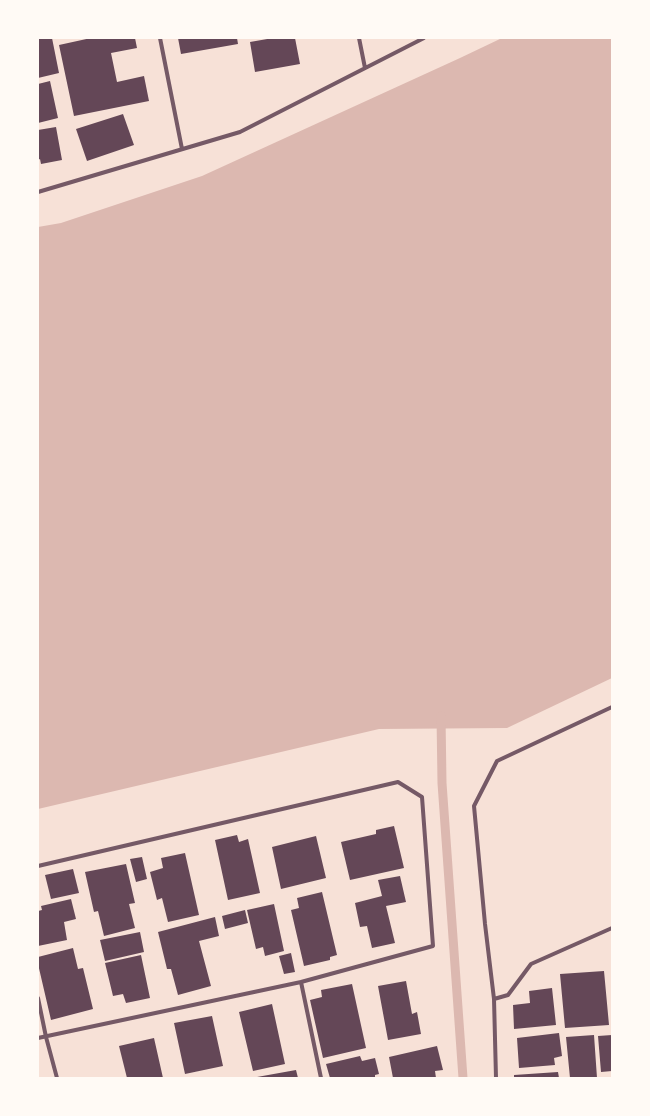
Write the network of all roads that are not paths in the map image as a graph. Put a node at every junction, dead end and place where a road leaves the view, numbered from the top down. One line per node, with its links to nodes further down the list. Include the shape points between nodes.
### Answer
1 (160, 38): 5 (street)
2 (359, 38): 4 (street)
3 (424, 38): 4 (street)
4 (365, 68): 5 (street, via 240,132)
5 (182, 149): 6 (street)
6 (38, 192)
7 (612, 707): 12 (street, via 497,761 474,806)
8 (38, 866): 10 (street, via 398,782 422,798 432,946)
9 (612, 928): 12 (street, via 531,964 508,995)
10 (300, 982): 13 (street); 16 (street)
11 (38, 998): 13 (street)
12 (494, 999): 17 (street)
13 (46, 1037): 14 (street); 15 (street)
14 (38, 1038)
15 (57, 1078)
16 (321, 1078)
17 (496, 1078)

